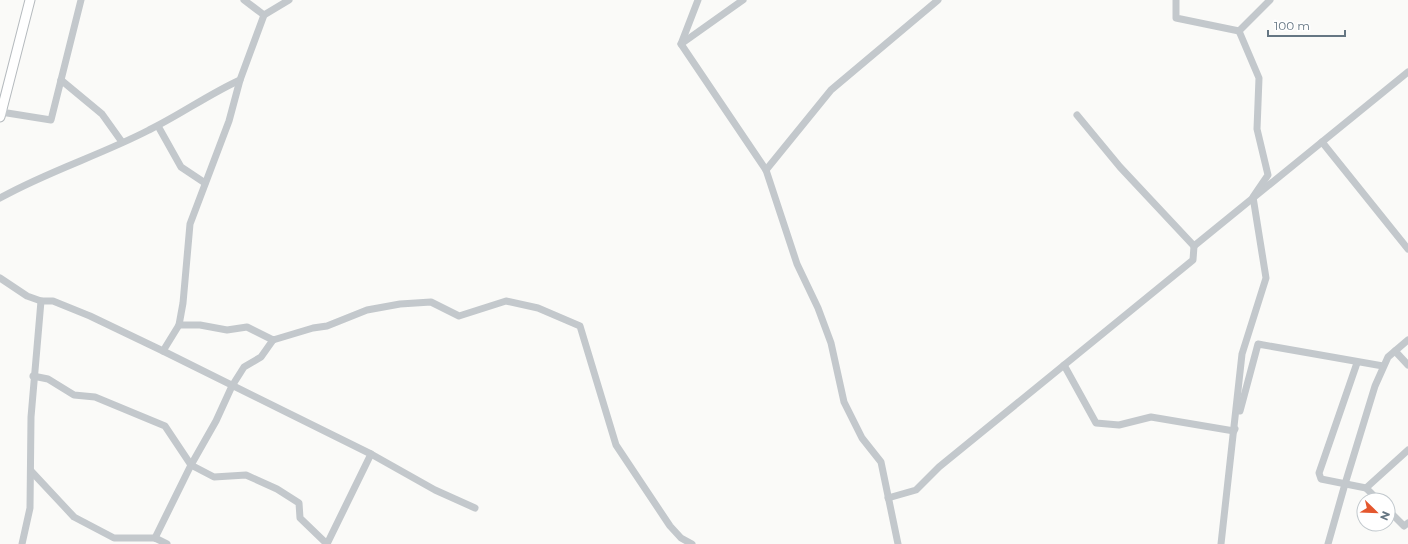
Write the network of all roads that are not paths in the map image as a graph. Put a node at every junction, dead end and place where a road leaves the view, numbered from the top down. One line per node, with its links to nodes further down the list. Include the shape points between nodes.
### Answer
1 (30, 0): 16 (main road)
2 (81, 0): 14 (street)
3 (244, 0): 10 (street)
4 (289, 0): 10 (street)
5 (698, 0): 12 (street)
6 (743, 0): 12 (street)
7 (938, 0): 21 (street, via 831,90)
8 (1176, 0): 11 (street, via 1176,18)
9 (1270, 0): 11 (street)
10 (264, 15): 15 (street)
11 (1239, 31): 23 (street, via 1259,78 1257,129 1268,175)
12 (681, 44): 21 (street)
13 (1408, 72): 20 (street)
14 (61, 80): 16 (street, via 51,120); 19 (street, via 102,114)
15 (240, 80): 18 (street); 22 (street, via 229,121)
16 (1, 114)
17 (1077, 116): 25 (street, via 1120,167)
18 (158, 126): 19 (street); 22 (street, via 181,167)
19 (122, 142): 24 (street)
20 (1322, 142): 23 (street); 26 (street)
21 (766, 170): 48 (street, via 797,264 831,343 844,402 862,438 881,462)
22 (205, 183): 29 (street, via 190,224)
23 (1253, 197): 25 (street); 40 (street, via 1266,278 1242,354)
24 (0, 198)
25 (1194, 246): 35 (street, via 1193,260)
26 (1408, 249)
27 (0, 278): 28 (street, via 27,296)
28 (41, 301): 33 (street, via 53,301 90,316); 38 (street)
29 (179, 325): 30 (street, via 200,325 228,330 247,327); 33 (street)
30 (273, 340): 39 (street, via 261,358 244,367); 57 (street, via 333,324 367,310 431,302 458,316 506,301 538,308 580,326 616,445 670,526 681,538)
31 (1408, 340): 32 (street)
32 (1395, 350): 36 (street); 37 (street)
33 (163, 351): 39 (street)
34 (1357, 363): 37 (street); 40 (street, via 1258,344); 45 (street, via 1319,473 1321,479)
35 (1064, 364): 40 (street, via 1096,423 1120,425 1151,417); 48 (street, via 938,467 916,490)
36 (1408, 365)
37 (1383, 366): 45 (street)
38 (33, 376): 43 (street, via 48,379 74,395 95,397 165,426); 44 (street)
39 (232, 386): 42 (street); 43 (street)
40 (1234, 432): 59 (street)
41 (1408, 450): 46 (street)
42 (371, 454): 49 (street, via 435,490); 56 (street)
43 (191, 465): 52 (street); 56 (street, via 214,477 246,475 277,489 299,503 300,518)
44 (31, 471): 53 (street, via 74,517); 54 (street, via 30,508)
45 (1345, 484): 46 (street); 60 (street)
46 (1366, 488): 47 (street)
47 (1370, 492)
48 (888, 498): 58 (street)
49 (475, 508)
50 (1396, 518): 51 (street, via 1404,526)
51 (1408, 523)
52 (155, 538): 53 (street); 55 (street)
53 (112, 541)
54 (22, 544)
55 (167, 544)
56 (327, 544)
57 (692, 544)
58 (898, 544)
59 (1221, 544)
60 (1328, 544)

